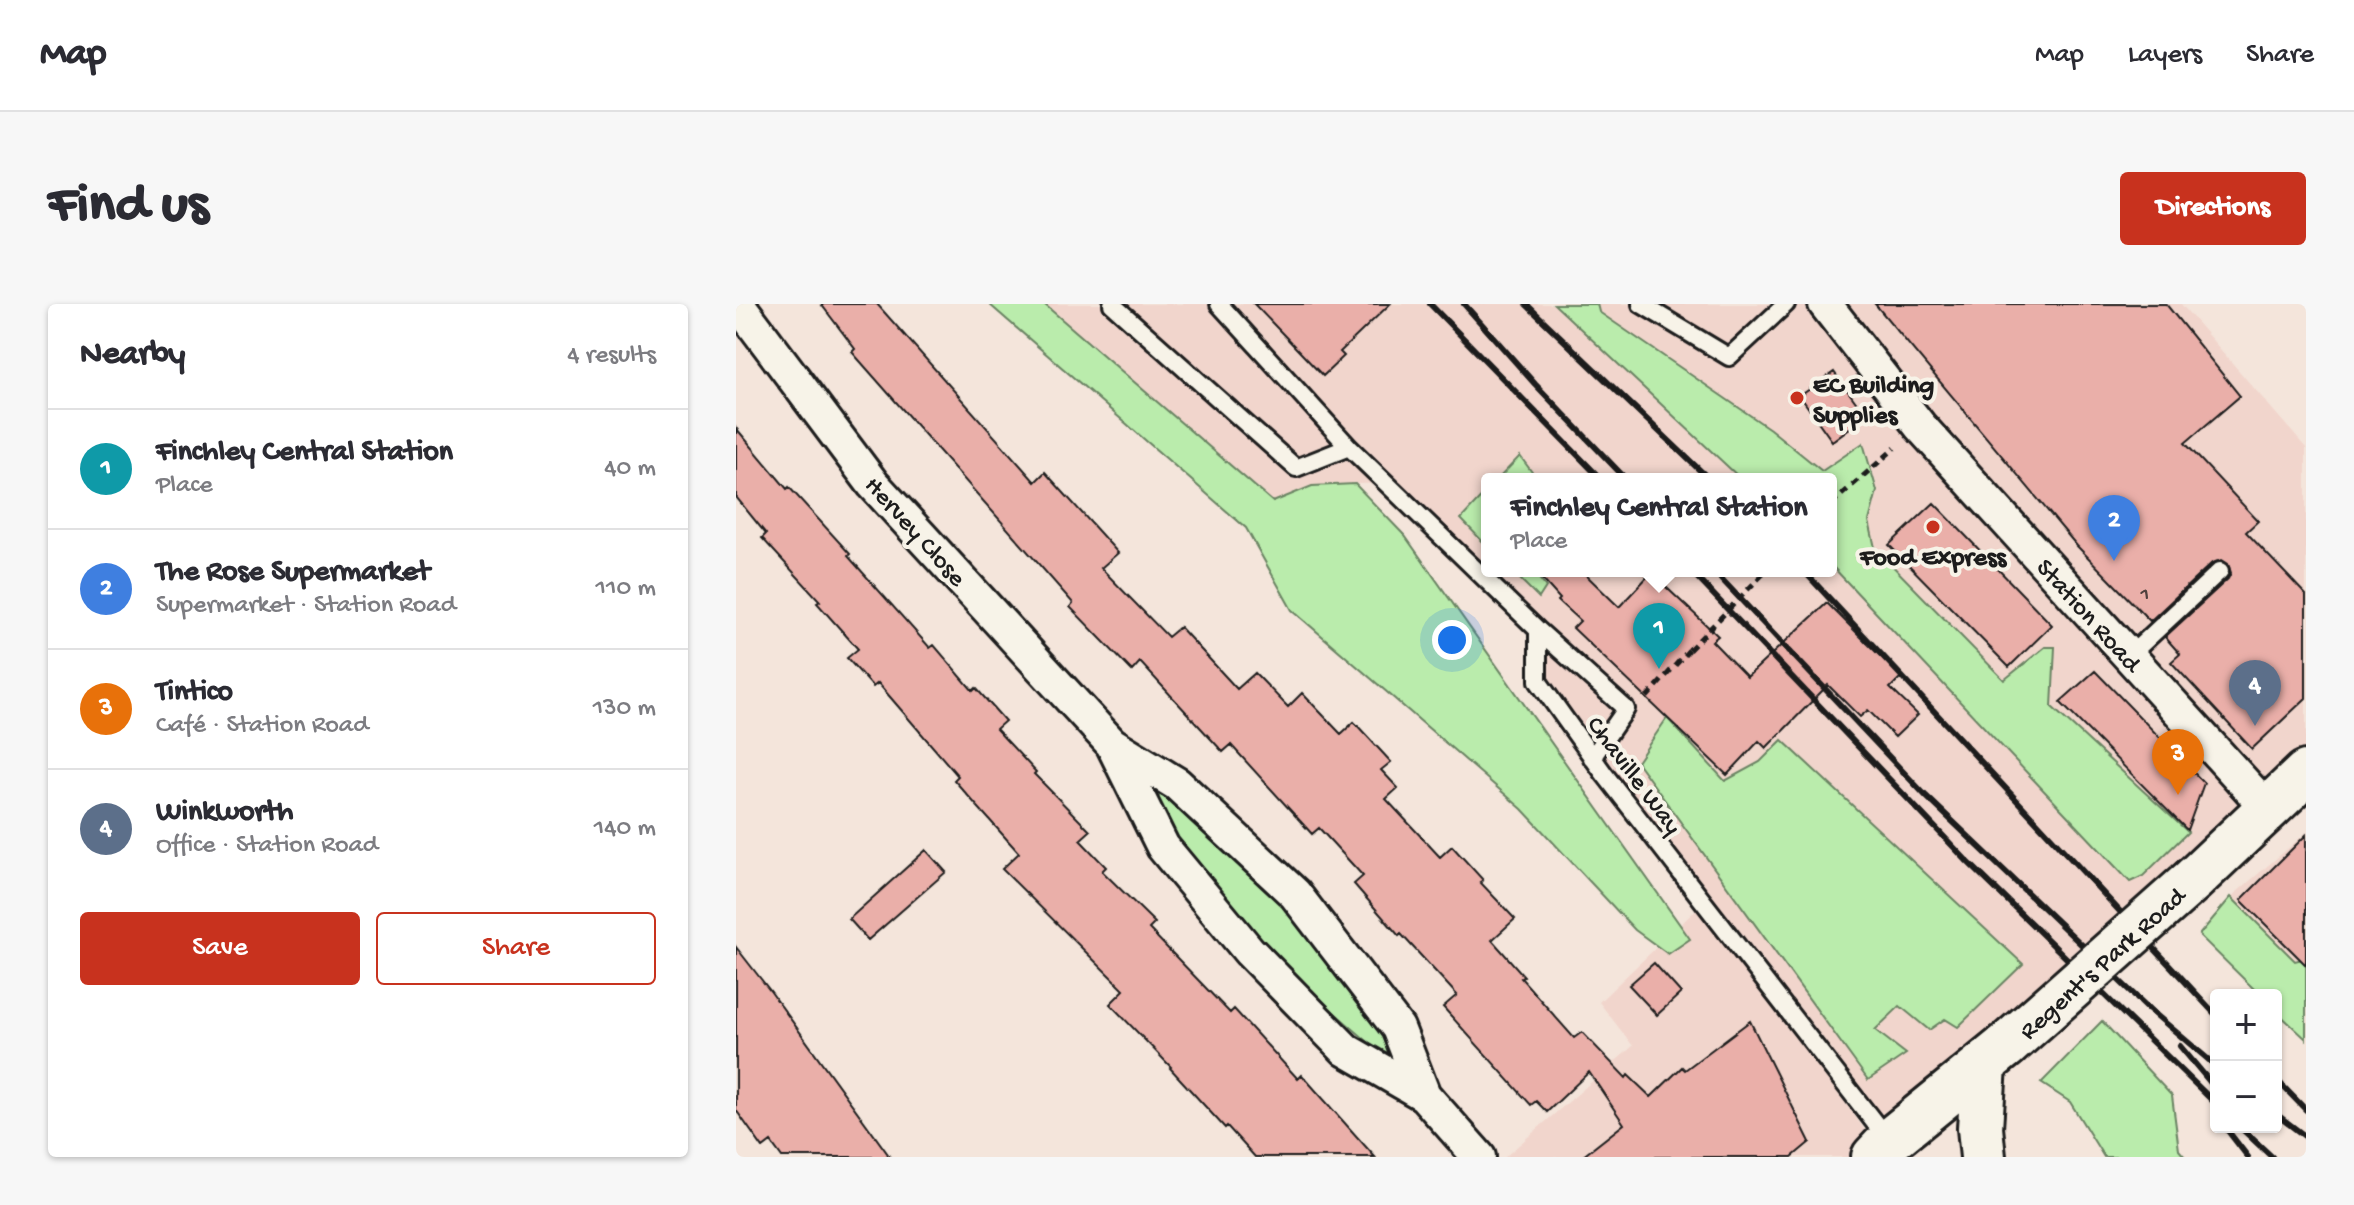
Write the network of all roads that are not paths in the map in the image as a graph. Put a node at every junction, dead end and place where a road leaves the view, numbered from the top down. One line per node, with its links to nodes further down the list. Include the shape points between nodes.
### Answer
1 (738, 304): 13 (street, Hervey Close, via 873,484)
2 (1112, 304): 7 (lane, via 1296,468)
3 (1219, 304): 7 (lane)
4 (1641, 304): 5 (lane, via 1729,357)
5 (1786, 304)
6 (1825, 304): 12 (street, Station Road, via 1920,426)
7 (1349, 447): 9 (lane)
8 (2220, 571): 12 (lane)
9 (1481, 575)
10 (1483, 577): 11 (lane)
11 (1538, 630): 14 (lane, Chaville Way, via 1538,681); 14 (lane, via 1626,709)
12 (2128, 657): 16 (street, Station Road)
13 (1112, 744): 18 (street, Hervey Close, via 1177,784 1295,894 1398,1028); 18 (street, Hervey Close, via 1163,847 1249,951 1346,1050)
14 (1592, 758): 19 (lane, Chaville Way)
15 (2306, 773): 16 (main road, Regent's Park Road)
16 (2268, 809): 17 (main road, Regent's Park Road, bridge)
17 (1995, 1056): 19 (main road, Regent's Park Road); 21 (main road, via 1980,1128)
18 (1424, 1095): 20 (street, Hervey Close)
19 (1890, 1152)
20 (1479, 1157)
21 (1983, 1157)

